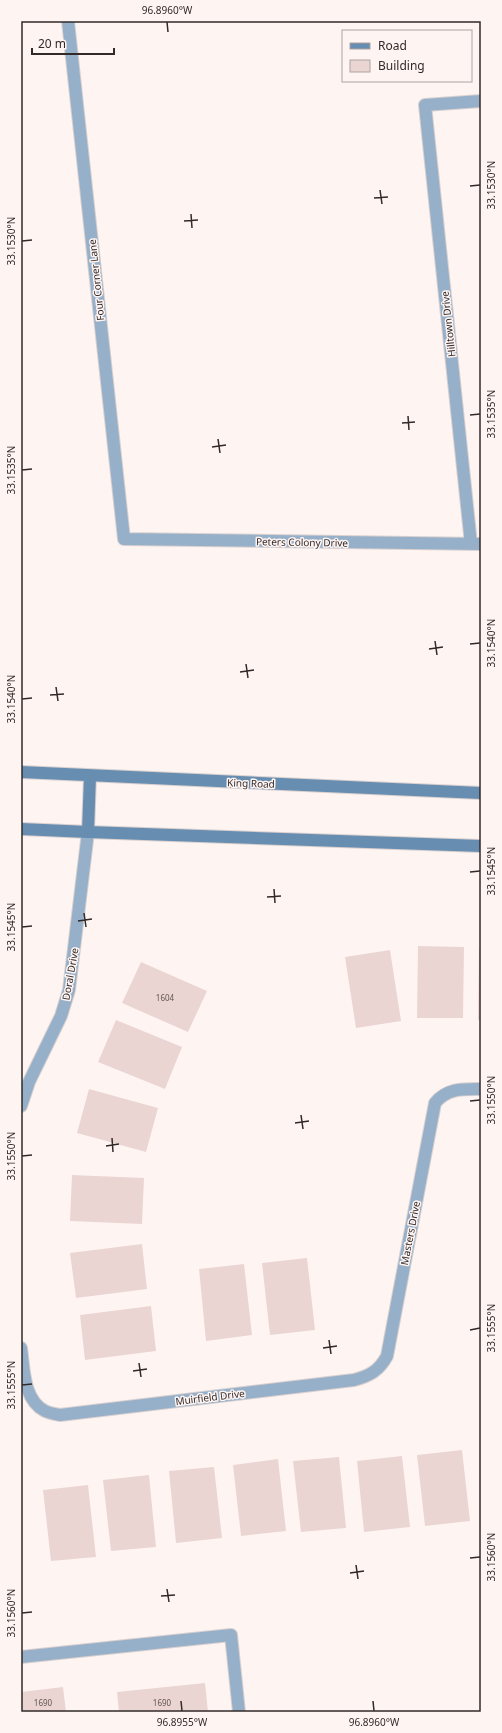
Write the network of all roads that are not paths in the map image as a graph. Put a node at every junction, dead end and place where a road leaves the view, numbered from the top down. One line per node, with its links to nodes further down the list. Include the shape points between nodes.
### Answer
1 (68, 21): 3 (street, Four Corner Lane)
2 (481, 101): 4 (street, Hilltown Drive, via 425,105)
3 (124, 539): 4 (street, Peters Colony Drive)
4 (476, 544)
5 (21, 772): 6 (street, King Road)
6 (90, 776): 7 (street, King Road); 9 (street)
7 (481, 793)
8 (21, 829): 9 (street)
9 (88, 832): 10 (street); 12 (street, Doral Drive, via 69,990 61,1016 29,1082)
10 (481, 846)
11 (481, 1089): 14 (street, Masters Drive, via 460,1089 445,1093 435,1103 387,1356)
12 (21, 1106)
13 (21, 1348): 14 (street, Muirfield Drive, via 27,1387 33,1401 44,1411 60,1415 354,1380)
14 (375, 1372)
15 (21, 1657): 16 (street, via 231,1635)
16 (239, 1712)

